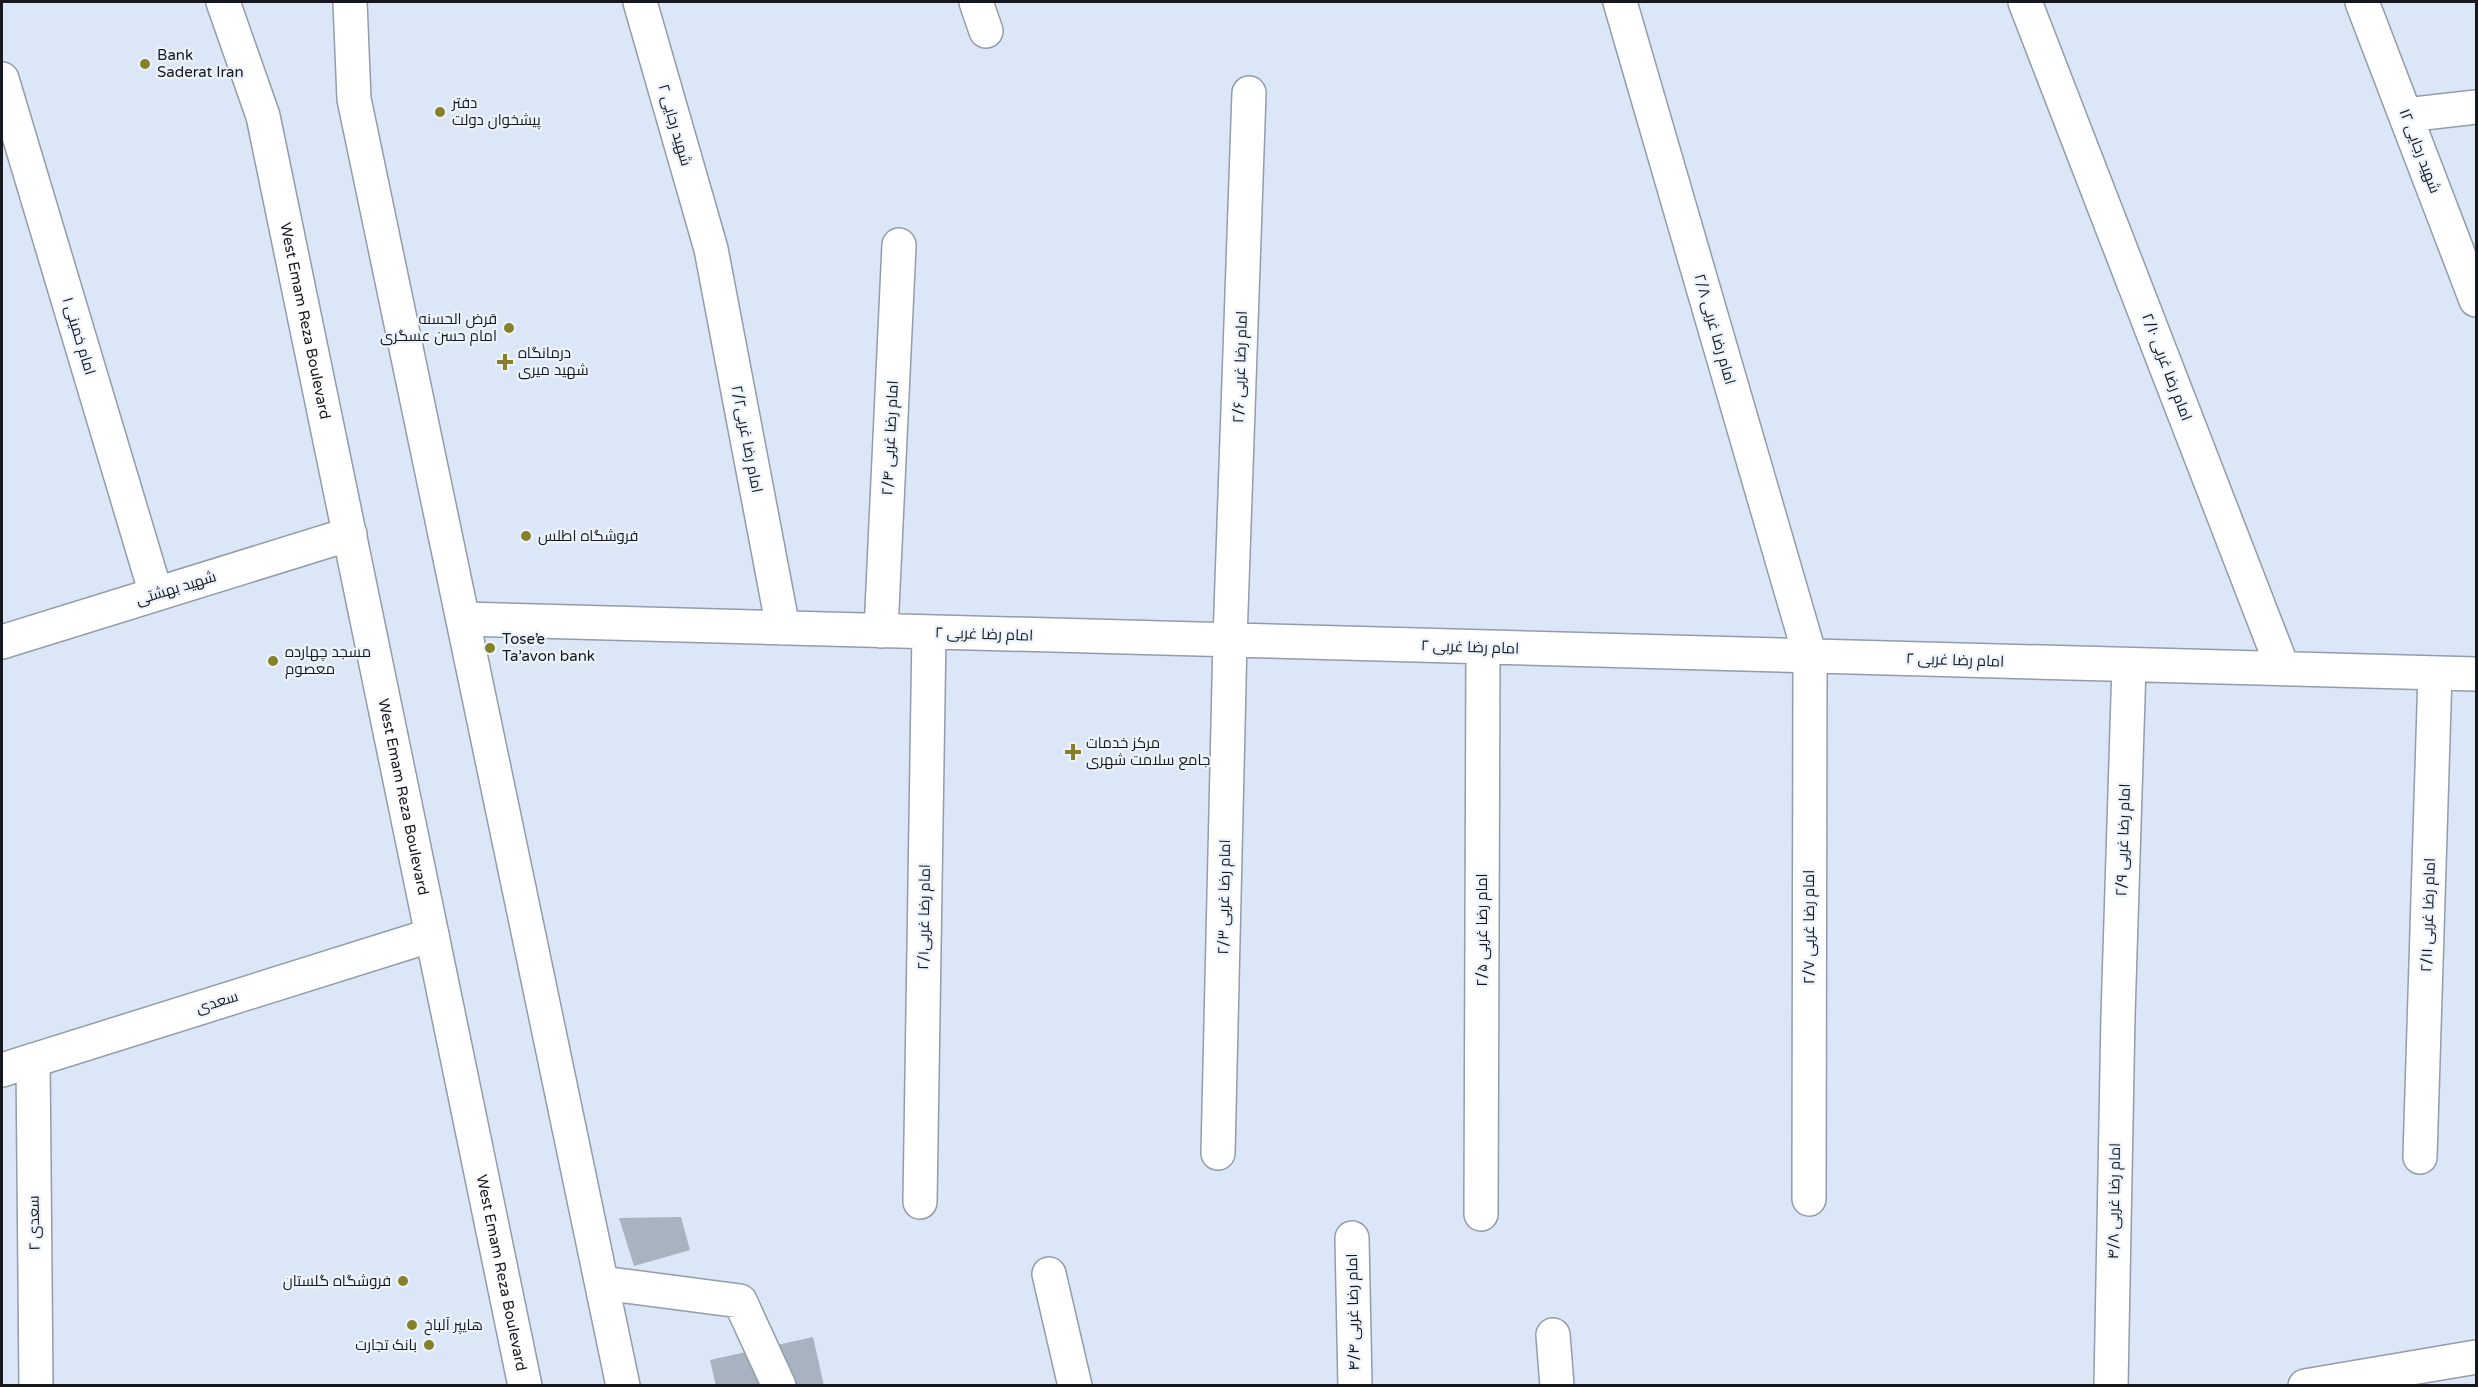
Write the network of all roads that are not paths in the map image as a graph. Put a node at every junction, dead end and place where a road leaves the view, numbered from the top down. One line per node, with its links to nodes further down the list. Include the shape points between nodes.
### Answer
1 (223, 2): 14 (street, West Emam Reza Boulevard, via 263,116)
2 (350, 2): 16 (street, via 354,99)
3 (640, 2): 12 (street, شهید رجایی ۲)
4 (1620, 2): 23 (street, امام رضا غربی ۲/۸)
5 (2025, 2): 25 (street, امام رضا غربی ۲/۱۰)
6 (2362, 2): 10 (street, شهید رجایی ۱۲)
7 (2, 79): 15 (street, امام خمینی ۱)
8 (1249, 93): 20 (street, امام رضا غربی ۲/۶)
9 (2476, 107): 10 (street)
10 (2406, 115): 13 (street, شهید رجایی ۱۲)
11 (899, 245): 18 (street, امام رضا غربی ۲/۴)
12 (711, 249): 17 (street, امام رضا غربی۲/۲)
13 (2476, 300)
14 (350, 534): 15 (street, شهید بهشتی); 28 (street, West Emam Reza Boulevard)
15 (156, 594): 21 (street, شهید بهشتی)
16 (463, 619): 17 (street, امام رضا غربی ۲); 39 (street)
17 (783, 628): 18 (street, امام رضا غربی ۲)
18 (881, 631): 19 (street, امام رضا غربی ۲)
19 (929, 632): 20 (street, امام رضا غربی ۲); 35 (street, امام رضا غربی۲/۱)
20 (1230, 640): 22 (street, امام رضا غربی ۲); 32 (street, امام رضا غربی ۲/۳)
21 (2, 642)
22 (1483, 647): 23 (street, امام رضا غربی ۲); 36 (street, امام رضا غربی ۲/۵)
23 (1810, 656): 24 (street, امام رضا غربی ۲); 34 (street, امام رضا غربی ۲/۷)
24 (2129, 665): 25 (street, امام رضا غربی ۲); 29 (street, امام رضا غربی ۲/۹)
25 (2283, 669): 26 (street, امام رضا غربی ۲)
26 (2435, 673): 27 (street, امام رضا غربی ۲); 33 (street, امام رضا غربی ۲/۱۱)
27 (2476, 674)
28 (432, 935): 30 (street, سعدی); 44 (street, West Emam Reza Boulevard)
29 (2118, 1016): 50 (street, امام رضا غربی ۴/۸)
30 (33, 1060): 31 (street, سعدی); 43 (street, سعدی ۲)
31 (2, 1070)
32 (1218, 1153)
33 (2420, 1157)
34 (1809, 1199)
35 (920, 1202)
36 (1481, 1214)
37 (1352, 1238): 48 (street, امام رضا غربی ۴/۴)
38 (1049, 1274): 47 (street)
39 (602, 1283): 45 (street); 46 (street, via 740,1301)
40 (1553, 1335): 49 (street)
41 (2476, 1357): 42 (street)
42 (2310, 1385)
43 (36, 1386)
44 (525, 1386)
45 (623, 1386)
46 (779, 1386)
47 (1075, 1386)
48 (1354, 1386)
49 (1557, 1386)
50 (2111, 1386)

